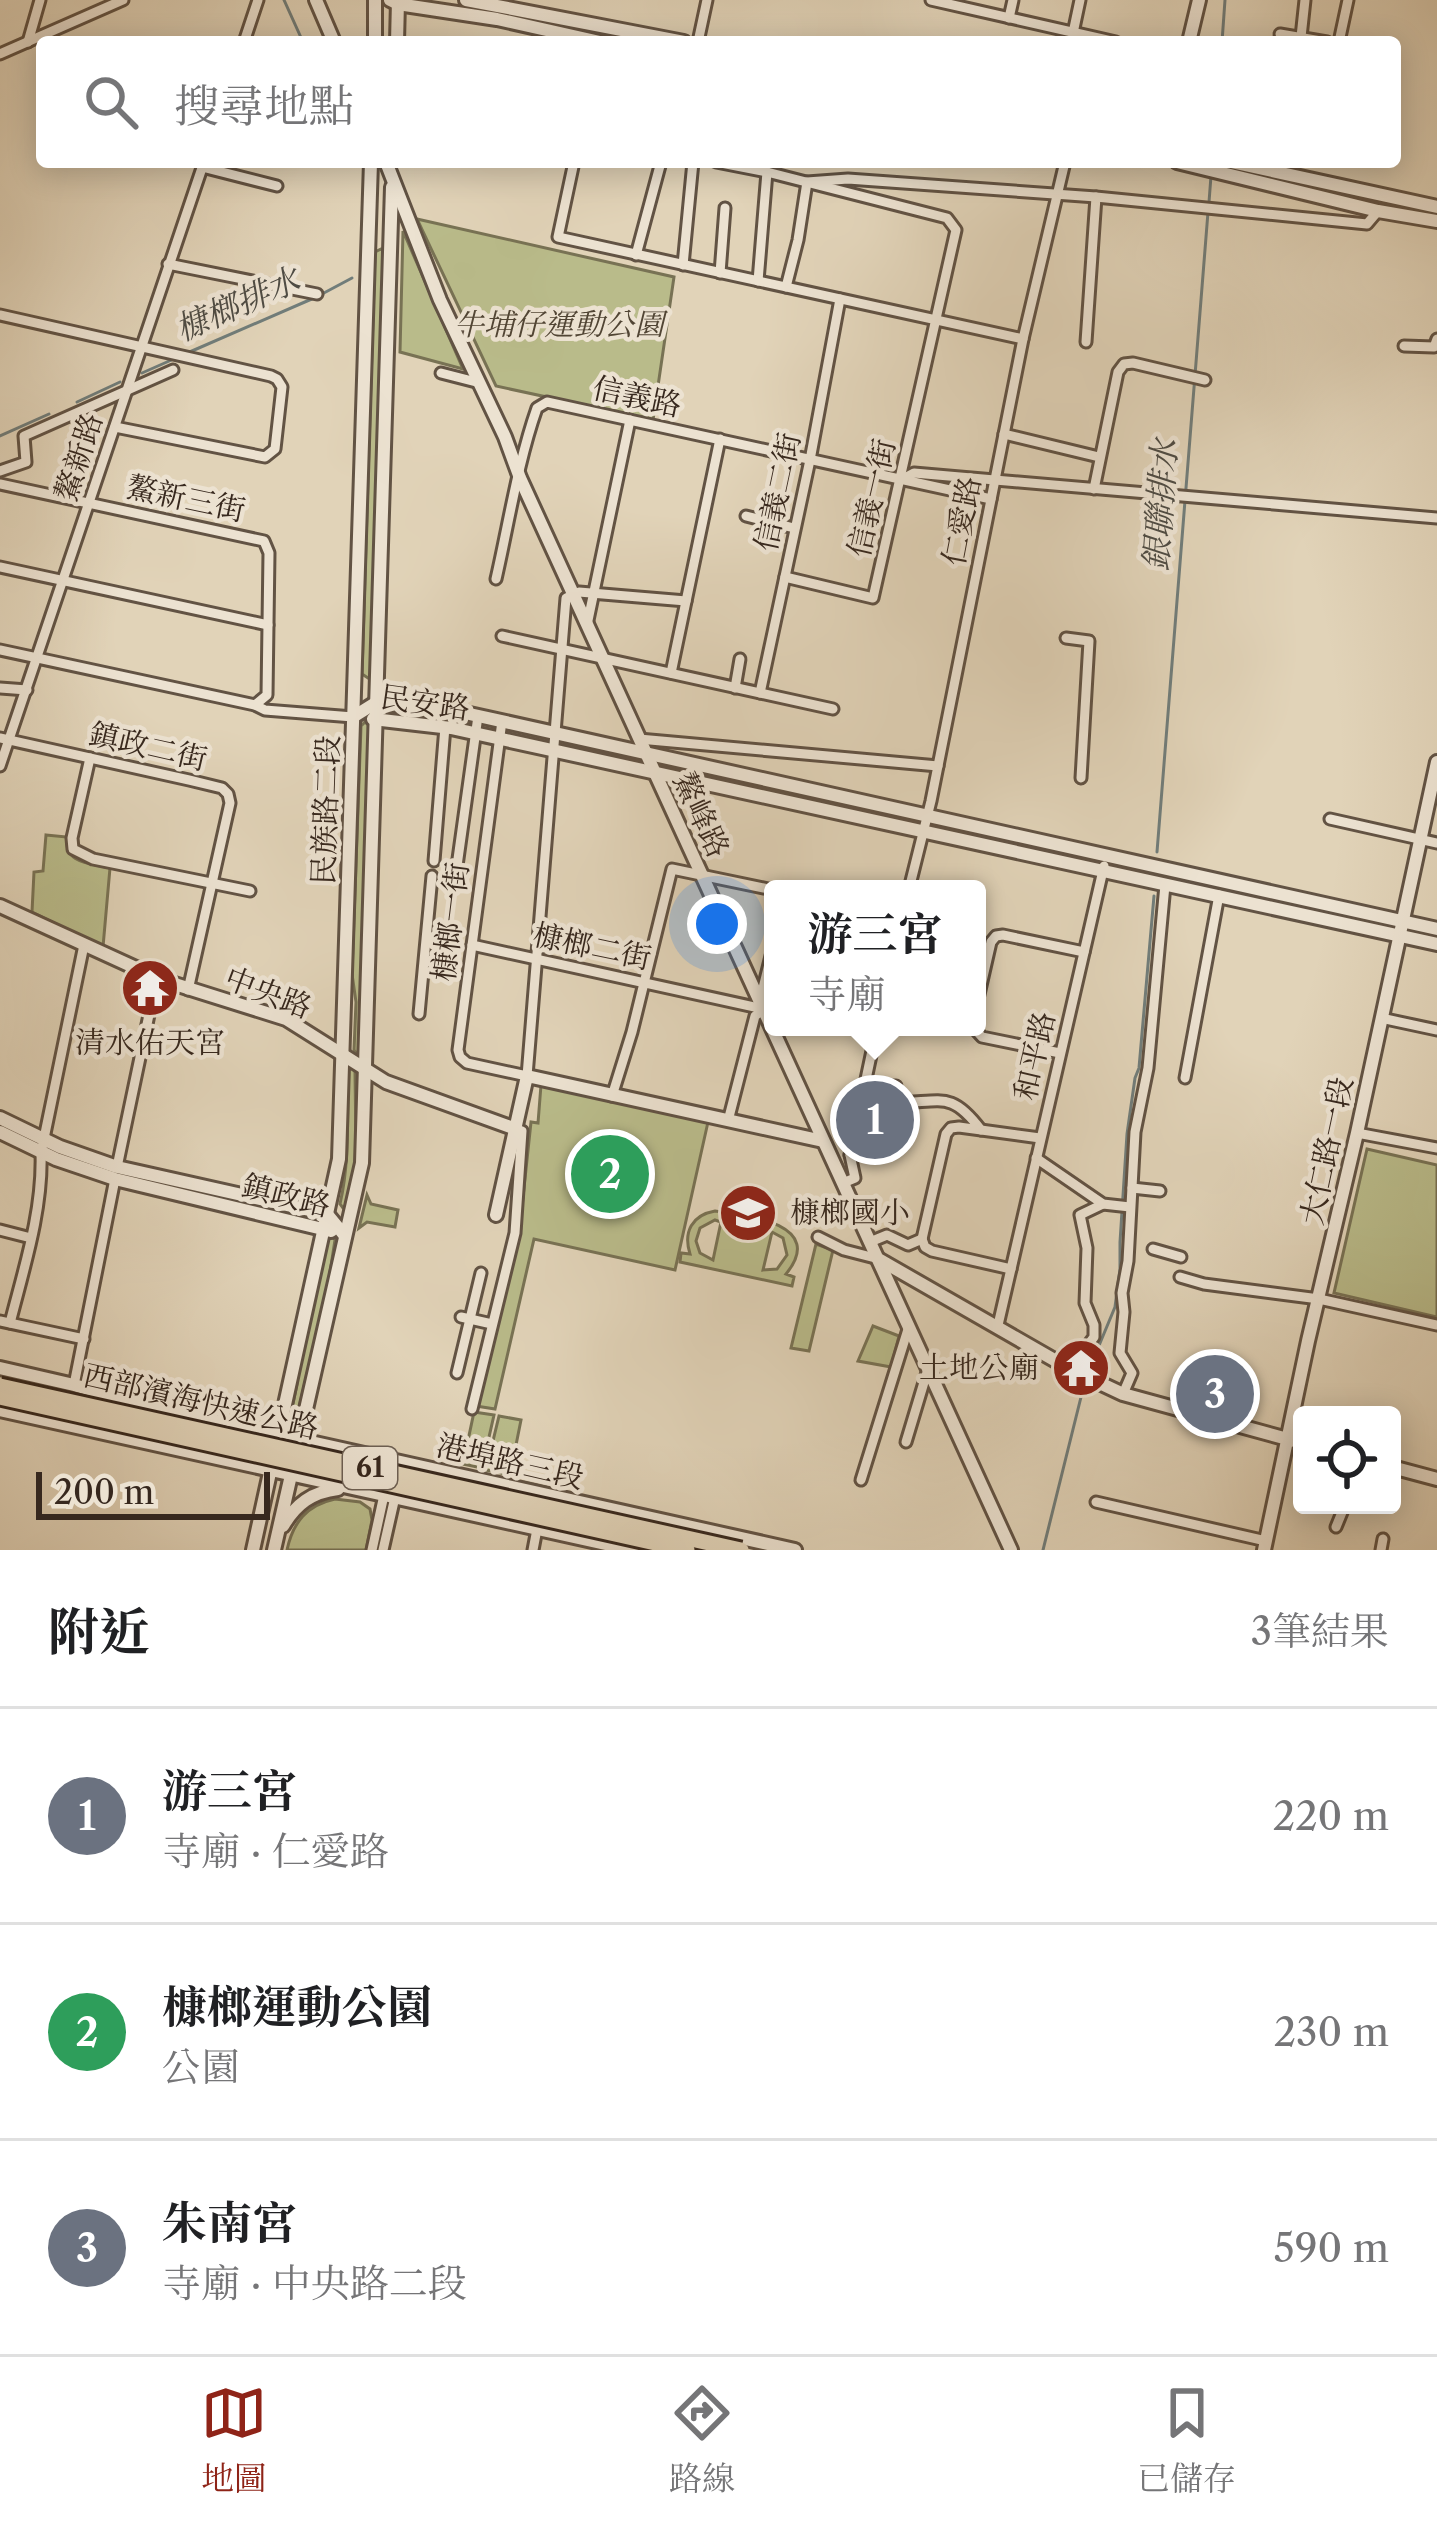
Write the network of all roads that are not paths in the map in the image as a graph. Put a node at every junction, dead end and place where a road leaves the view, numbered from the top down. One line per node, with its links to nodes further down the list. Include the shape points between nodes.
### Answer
1 (40, 0): 35 (street)
2 (123, 0): 20 (street)
3 (258, 0): 21 (street)
4 (316, 0): 22 (street)
5 (375, 0): 23 (street)
6 (468, 0): 17 (street)
7 (707, 0): 28 (street)
8 (931, 0): 15 (street)
9 (1013, 0): 16 (street)
10 (1080, 0): 18 (street)
11 (1198, 0): 30 (street)
12 (1305, 0): 32 (street)
13 (1348, 0): 33 (street)
14 (395, 1): 24 (street); 25 (street)
15 (962, 3): 16 (street)
16 (1009, 18): 18 (street)
17 (604, 26): 26 (street); 27 (street)
18 (1073, 33): 29 (street)
19 (1280, 34): 31 (street)
20 (53, 36)
21 (246, 36)
22 (331, 36)
23 (374, 36)
24 (397, 36)
25 (573, 36)
26 (602, 36)
27 (654, 36)
28 (699, 36)
29 (1087, 36)
30 (1190, 36)
31 (1294, 36)
32 (1301, 36)
33 (1340, 36)
34 (36, 41): 35 (street)
35 (28, 42): 36 (street)
36 (0, 54)
37 (202, 168): 60 (street, 鰲新路)
38 (214, 168): 51 (street)
39 (371, 168): 121 (street, 民族路二段)
40 (390, 168): 77 (street, 鰲峰路)
41 (390, 168): 117 (street, 民族路二段)
42 (573, 168): 59 (street, via 557,237)
43 (659, 168): 59 (street)
44 (692, 168): 61 (street)
45 (747, 168): 49 (street)
46 (1064, 168): 53 (street, 仁愛路)
47 (1208, 168): 52 (street)
48 (1251, 168): 52 (street)
49 (767, 172): 50 (street); 63 (street)
50 (807, 182): 53 (street); 64 (street); 68 (street, 信義一街, via 947,218 956,230)
51 (277, 186)
52 (1313, 188): 55 (street); 57 (street)
53 (1058, 196): 54 (street); 70 (street, 仁愛路)
54 (1096, 197): 57 (street, via 1366,224); 71 (street)
55 (1437, 207)
56 (725, 208): 62 (street)
57 (1378, 211): 58 (street)
58 (1437, 221)
59 (637, 255): 61 (street)
60 (168, 264): 65 (street); 73 (street, 鰲新路)
61 (683, 265): 62 (street)
62 (720, 273): 63 (street)
63 (758, 281): 64 (street)
64 (786, 287): 66 (street)
65 (316, 294)
66 (840, 299): 68 (street); 84 (street, 信義二街)
67 (0, 315): 73 (street)
68 (937, 320): 70 (street); 87 (street, 信義一街)
69 (1437, 339): 72 (street, via 1434,347)
70 (1023, 340): 81 (street, 仁愛路)
71 (1086, 342)
72 (1404, 346)
73 (141, 347): 78 (street, 鰲新路); 80 (street, via 277,379 275,449 265,458)
74 (173, 370): 78 (street)
75 (441, 374): 77 (street)
76 (1199, 378): 83 (street, via 1124,364)
77 (480, 383): 86 (street, 鰲峰路)
78 (126, 391): 80 (street, 鰲新路); 85 (street, via 24,436 26,462)
79 (630, 420): 82 (street, 信義路); 86 (street, 信義路, via 547,402 537,407); 100 (street)
80 (115, 427): 92 (street, 鰲新路)
81 (1004, 434): 83 (street); 88 (street, 仁愛路)
82 (720, 439): 84 (street, 信義路); 102 (street)
83 (1099, 458): 90 (street)
84 (810, 460): 87 (street, 信義路); 95 (street, 信義二街)
85 (0, 471)
86 (520, 478): 98 (street, 信義路); 101 (street, 鰲峰路)
87 (901, 480): 88 (street, 信義路, via 914,473); 91 (street, 信義路); 97 (street, 信義一街, via 873,598)
88 (994, 481): 90 (street, 信義路); 91 (street, 仁愛路)
89 (0, 484): 92 (street, 鰲新三街)
90 (1094, 488): 94 (street, 信義路)
91 (991, 499): 135 (street, 仁愛路)
92 (89, 503): 99 (street, 鰲新路); 103 (street, 鰲新三街, via 264,541)
93 (746, 516): 95 (street)
94 (1437, 518)
95 (794, 528): 97 (street, 信義二街)
96 (0, 567): 99 (street)
97 (785, 577): 116 (street, 信義二街)
98 (496, 579)
99 (63, 581): 103 (street); 109 (street, 鰲新路)
100 (593, 593): 101 (street); 102 (street); 104 (street)
101 (573, 595): 104 (street, 鰲峰路); 108 (street, via 566,598)
102 (686, 602): 112 (street)
103 (268, 625): 118 (street, 鰲新三街, via 267,695)
104 (587, 625): 110 (street, 鰲峰路)
105 (502, 636): 108 (street)
106 (1066, 638): 137 (street, via 1089,641)
107 (0, 650): 109 (street)
108 (562, 650): 110 (street); 125 (street)
109 (37, 658): 115 (street, 鰲新路); 118 (street)
110 (602, 658): 112 (street); 129 (street, 鰲峰路)
111 (740, 658): 114 (street)
112 (670, 674): 114 (street)
113 (0, 688): 115 (street)
114 (735, 688): 116 (street)
115 (27, 690): 127 (street, 鰲新路)
116 (760, 693): 119 (street)
117 (377, 702): 120 (street, 民安路); 121 (street, 民安路); 122 (street, 民族路二段)
118 (254, 705): 121 (street)
119 (833, 709)
120 (478, 716): 123 (street, 民安路); 126 (street)
121 (353, 717): 122 (street, 民安路); 177 (street, 民族路二段)
122 (377, 720): 124 (street, 民安路); 178 (street, 民族路二段)
123 (502, 722): 125 (street, 民安路); 128 (street, 槺榔一街)
124 (445, 727): 126 (street, 民安路); 144 (street)
125 (556, 733): 130 (street); 131 (street, 民安路)
126 (476, 734): 128 (street, 民安路); 145 (street)
127 (4, 739): 132 (street, 鎮政二街); 134 (street, 鰲新路)
128 (499, 739): 130 (street, 民安路); 160 (street, 槺榔一街)
129 (639, 739): 131 (street, 鰲峰路); 135 (street)
130 (554, 751): 136 (street, 民安路); 162 (street)
131 (645, 753): 136 (street, 鰲峰路); 138 (street, 民安路)
132 (89, 758): 150 (street, 鎮政二街, via 228,794); 150 (street, via 73,849)
133 (1437, 762): 141 (street, 大仁路一段)
134 (0, 766)
135 (938, 766): 138 (street, 仁愛路)
136 (655, 773): 140 (street, 民安路); 147 (street, 鰲峰路)
137 (1081, 778)
138 (927, 816): 140 (street, 仁愛路); 143 (street, 民安路)
139 (1330, 819): 141 (street)
140 (923, 833): 146 (street, 民安路); 149 (street, 仁愛路)
141 (1420, 839): 142 (street); 156 (street, 大仁路一段)
142 (1437, 843)
143 (1107, 854): 146 (street, 和平路); 153 (street, 民安路)
144 (434, 861)
145 (457, 866)
146 (1103, 872): 151 (street, 民安路); 161 (street, 和平路)
147 (702, 875): 152 (street); 165 (street, via 672,868); 167 (street, 鰲峰路)
148 (432, 876): 170 (street)
149 (911, 880)
150 (213, 884): 154 (street); 166 (street, 鎮政二街)
151 (1165, 885): 153 (street, 民安路); 198 (street)
152 (764, 888)
153 (1220, 888): 156 (street, 民安路); 180 (street)
154 (250, 891)
155 (0, 906): 158 (street, 中央路)
156 (1402, 929): 157 (street, 民安路); 159 (street, 民安路); 171 (street, 大仁路一段)
157 (1437, 929)
158 (84, 944): 164 (street, 中央路); 192 (street)
159 (1437, 944)
160 (472, 945): 162 (street, 槺榔二街); 179 (street, 槺榔一街, via 460,1057)
161 (1084, 952): 163 (street, via 1003,934 991,942); 176 (street, 和平路)
162 (538, 959): 165 (street, 槺榔二街); 179 (street)
163 (986, 964)
164 (167, 982): 166 (street, 中央路); 196 (street, via 150,1010)
165 (644, 982): 168 (street, 槺榔二街); 182 (street)
166 (188, 990): 177 (street, 中央路, via 286,1019)
167 (764, 1002)
168 (764, 1006)
169 (764, 1008): 185 (street, via 755,1016)
170 (419, 1014)
171 (1381, 1018): 172 (street); 189 (street, 大仁路一段)
172 (1437, 1030)
173 (779, 1036): 191 (street, 鰲峰路)
174 (875, 1036): 181 (street)
175 (981, 1036): 176 (street)
176 (1060, 1053): 190 (street, 和平路)
177 (342, 1057): 178 (street, 中央路); 204 (street, 民族路二段, via 339,1160)
178 (365, 1070): 186 (street, 中央路); 206 (street, 民族路二段, via 362,1163)
179 (527, 1076): 182 (street, 槺榔一街); 186 (street)
180 (1185, 1078)
181 (864, 1087): 183 (street, via 896,1086); 194 (street)
182 (612, 1096): 185 (street, 槺榔一街)
183 (895, 1103): 187 (street, via 957,1102); 194 (street, via 886,1150)
184 (0, 1118): 192 (street, 鎮政路)
185 (728, 1121): 191 (street, 槺榔一街)
186 (516, 1129): 202 (street); 203 (street, via 522,1131)
187 (981, 1130): 190 (street); 209 (street, via 951,1128 946,1135)
188 (0, 1132): 192 (street, 鎮政路)
189 (1357, 1133): 193 (street); 217 (street, 大仁路一段)
190 (1040, 1138): 195 (street, 和平路)
191 (823, 1141): 197 (street, 鰲峰路)
192 (42, 1146): 196 (street, 鎮政路); 208 (street)
193 (1437, 1148)
194 (850, 1155): 197 (street, via 855,1178)
195 (1036, 1158): 200 (street); 214 (street, 和平路)
196 (116, 1173): 204 (street, 鎮政路); 224 (street)
197 (843, 1183): 210 (street, 鰲峰路)
198 (1132, 1188): 199 (street); 201 (street)
199 (1160, 1191)
200 (1107, 1205): 201 (street); 228 (street, via 1080,1215 1088,1248 1085,1303 1094,1324)
201 (1130, 1207): 231 (street, via 1120,1353 1132,1373)
202 (496, 1216): 203 (street)
203 (515, 1220): 220 (street)
204 (325, 1221): 206 (street, 鎮政路); 236 (street, 民族路二段)
205 (0, 1230): 208 (street)
206 (345, 1236): 237 (street, 民族路二段)
207 (818, 1237): 213 (street)
208 (31, 1238): 219 (street)
209 (922, 1239): 210 (street, via 908,1246 887,1235); 214 (street, via 932,1251)
210 (870, 1241): 213 (street, 鰲峰路)
211 (1154, 1249): 212 (street)
212 (1181, 1258)
213 (879, 1259): 221 (street); 223 (street, 鰲峰路)
214 (1011, 1269): 221 (street, 和平路)
215 (481, 1273): 218 (street)
216 (1180, 1277): 217 (street)
217 (1319, 1299): 222 (street); 234 (street, 大仁路一段)
218 (465, 1318): 220 (street); 227 (street)
219 (5, 1322): 224 (street)
220 (492, 1324): 235 (street)
221 (998, 1325): 228 (street)
222 (1437, 1325)
223 (909, 1326): 226 (street, 鰲峰路); 245 (street)
224 (84, 1339): 230 (street)
225 (0, 1368): 230 (street, 港埠路三段)
226 (928, 1369): 239 (street); 262 (street, 鰲峰路)
227 (457, 1373)
228 (1082, 1374): 231 (street)
229 (0, 1382): 233 (street, 港埠路三段); 254 (highway, 西部濱海快速公路 / 61, bridge)
230 (74, 1385): 233 (street, 港埠路三段)
231 (1123, 1394): 238 (street)
232 (0, 1404): 242 (street, 港埠路三段); 260 (highway, 西部濱海快速公路 / 61, bridge)
233 (144, 1406): 236 (street, 港埠路三段)
234 (1300, 1406)
235 (472, 1409)
236 (277, 1435): 237 (street, 港埠路三段); 242 (street, 民族路二段)
237 (299, 1440): 243 (street, 民族路二段); 254 (street, 港埠路三段)
238 (1293, 1441)
239 (906, 1442)
240 (1293, 1452): 253 (street, 大仁路一段)
241 (1401, 1468): 244 (street)
242 (271, 1469): 243 (street, 港埠路三段); 255 (street, 民族路二段)
243 (290, 1474): 246 (street, 港埠路三段); 252 (street, 民族路二段)
244 (1437, 1478)
245 (861, 1480)
246 (352, 1488): 247 (street, 港埠路三段); 252 (street, via 305,1500)
247 (389, 1496): 251 (street, 港埠路三段); 256 (street); 257 (street)
248 (1096, 1502): 253 (street)
249 (1341, 1514): 250 (street)
250 (1336, 1527)
251 (537, 1529): 258 (street); 259 (street, 港埠路三段)
252 (275, 1544)
253 (1265, 1545)
254 (745, 1546): 261 (street, 港埠路三段)
255 (253, 1550)
256 (372, 1550)
257 (383, 1550)
258 (533, 1550)
259 (633, 1550)
260 (687, 1550)
261 (795, 1550)
262 (1011, 1550)

